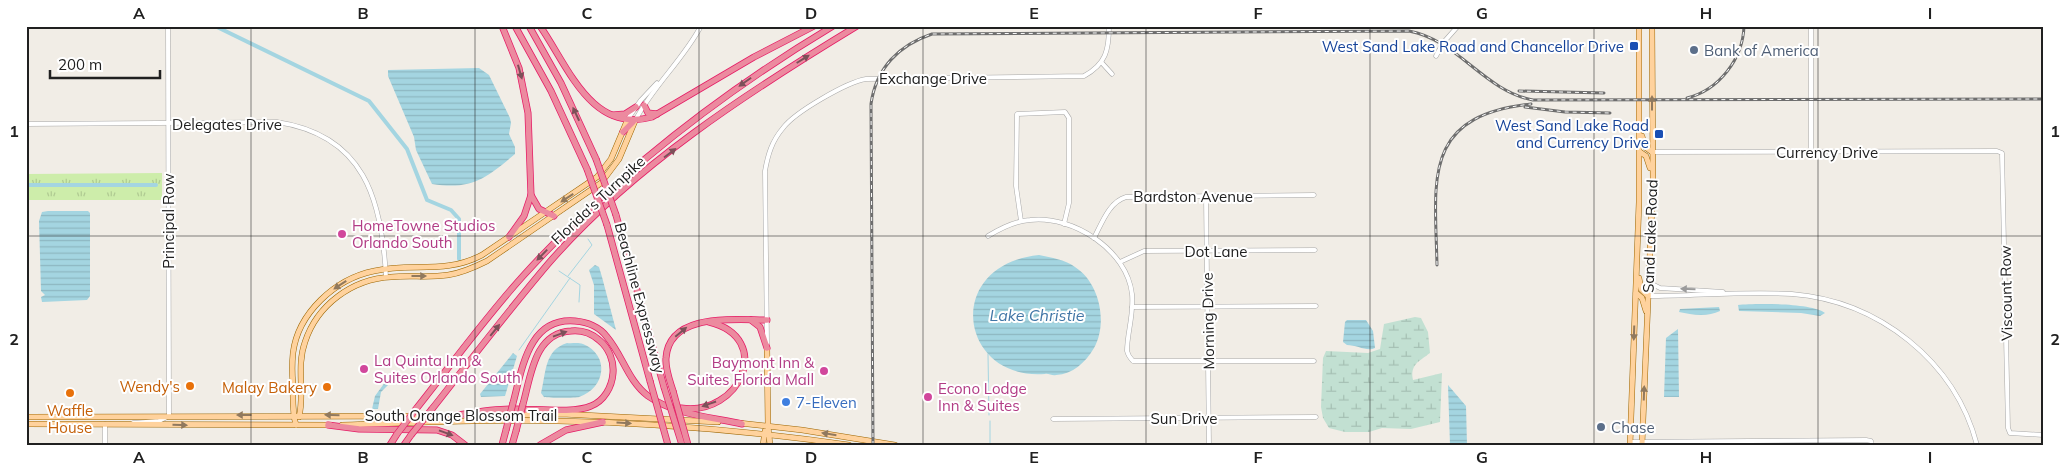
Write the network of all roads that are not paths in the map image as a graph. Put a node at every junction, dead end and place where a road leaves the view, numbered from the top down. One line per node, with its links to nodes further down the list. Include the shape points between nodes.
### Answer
1 (168, 26): 26 (street, Principal Row)
2 (502, 26): 34 (highway, one-way to 34, via 522,81 528,114)
3 (515, 26): 100 (highway, Beachline Expressway, bridge, via 551,91 587,169 607,225)
4 (529, 26): 101 (highway, Beachline Expressway, one-way to 4, bridge, via 616,215 596,159)
5 (540, 26): 22 (highway, via 590,102)
6 (701, 26): 18 (street)
7 (814, 26): 21 (highway)
8 (833, 26): 94 (highway, Florida's Turnpike, one-way to 94, bridge, via 718,101 608,191 522,277)
9 (857, 26): 95 (highway, Florida's Turnpike, one-way to 9, bridge, via 548,264 628,186 740,101)
10 (1108, 26): 16 (street, via 1109,43)
11 (1458, 26): 15 (street)
12 (1639, 26): 24 (main road, Sand Lake Road)
13 (1652, 26): 29 (main road, Sand Lake Road, one-way to 13)
14 (1811, 26): 30 (street)
15 (1436, 56)
16 (1102, 63): 17 (street); 59 (street, Exchange Drive, via 1084,76 1074,78 885,78 856,81 784,126 771,147 765,171)
17 (1112, 74)
18 (663, 79): 19 (street); 20 (street)
19 (644, 105): 21 (highway, via 648,113); 23 (street)
20 (636, 107): 22 (highway, via 622,115); 27 (street)
21 (659, 113): 23 (highway)
22 (607, 114): 27 (highway)
23 (635, 121): 27 (highway); 32 (main road)
24 (1640, 123): 28 (main road, Sand Lake Road); 29 (main road, via 1645,147)
25 (26, 124): 26 (street, Delegates Drive)
26 (167, 124): 48 (street, Delegates Drive, via 277,122 327,137 343,149 366,177 378,213); 71 (street, Principal Row)
27 (624, 124): 32 (main road, via 626,136); 37 (main road, one-way to 37, via 605,168)
28 (1640, 152): 33 (main road, via 1649,161); 47 (main road, Sand Lake Road)
29 (1652, 152): 30 (street, Currency Drive); 33 (main road, Sand Lake Road)
30 (1812, 152): 31 (street, Currency Drive)
31 (2002, 153): 87 (street, Viscount Row, via 2008,428 2010,433)
32 (612, 169): 38 (main road, via 588,194)
33 (1653, 180): 50 (main road, Sand Lake Road)
34 (531, 195): 37 (highway); 41 (highway, via 524,216)
35 (1206, 196): 36 (street, Bardston Avenue); 43 (street, Bardston Avenue, via 1126,196 1112,205); 45 (street, Morning Drive)
36 (1314, 196)
37 (544, 213): 38 (highway); 41 (main road)
38 (554, 216): 49 (main road, one-way to 38, via 445,275 474,268)
39 (1022, 221): 40 (street, via 1041,219); 40 (street, via 1016,186 1017,114 1064,112 1067,114 1070,191); 42 (street)
40 (1064, 224): 43 (street)
41 (509, 236): 48 (main road, via 482,255 458,265)
42 (988, 236)
43 (1094, 238): 46 (street)
44 (1315, 250): 45 (street, Dot Lane)
45 (1207, 251): 46 (street, Dot Lane, via 1144,251); 55 (street, Morning Drive)
46 (1120, 262): 56 (street, via 1129,281)
47 (1637, 263): 51 (main road, Sand Lake Road); 53 (main road, via 1639,282)
48 (386, 269): 49 (street, Delegates Drive); 60 (main road, one-way to 60, via 342,283 321,300)
49 (386, 277): 62 (main road, via 344,292 329,303)
50 (1649, 280): 52 (street, one-way to 50, via 1660,288); 53 (main road, Sand Lake Road)
51 (1636, 293): 57 (main road, via 1642,298); 89 (main road, Sand Lake Road, one-way to 89)
52 (1730, 293): 53 (street); 108 (street, via 1811,297 1841,303 1884,323 1916,346 1936,366 1963,406)
53 (1648, 296): 57 (main road, Sand Lake Road)
54 (1316, 306): 55 (street)
55 (1208, 307): 56 (street); 65 (street, Morning Drive)
56 (1132, 308): 65 (street, via 1127,352 1133,361)
57 (1647, 318): 90 (main road, Sand Lake Road, one-way to 57)
58 (751, 320): 59 (highway); 61 (highway); 63 (highway, via 760,327)
59 (767, 320): 63 (street, Exchange Drive)
60 (305, 321): 62 (street); 67 (main road, via 295,346)
61 (709, 322): 66 (highway, one-way to 66, via 733,334 740,342 744,356 739,382 721,400 697,408 672,406 648,392); 102 (highway, one-way to 61, bridge, via 666,363 669,345 684,328)
62 (312, 326): 68 (main road, via 301,355)
63 (767, 348): 84 (main road)
64 (1314, 361): 65 (street)
65 (1208, 362): 76 (street, Morning Drive)
66 (625, 366): 81 (highway, via 639,388 664,406); 97 (highway, bridge, via 608,338 596,327 577,321 558,322 543,330 525,357)
67 (293, 368): 68 (street); 69 (main road)
68 (300, 370): 70 (main road)
69 (293, 415): 70 (main road, South Orange Blossom Trail); 71 (main road, South Orange Blossom Trail, one-way to 71); 82 (main road)
70 (300, 415): 72 (main road, South Orange Blossom Trail, one-way to 70); 82 (main road)
71 (169, 416): 73 (main road, South Orange Blossom Trail); 80 (street, via 159,421)
72 (451, 416): 81 (main road, South Orange Blossom Trail, via 562,414); 98 (highway, one-way to 72, bridge, via 516,431 523,404 537,355 551,337 566,331 582,331 596,338 606,348 613,365 612,380 605,395 591,406 577,409 500,409)
73 (26, 417)
74 (1316, 417): 76 (street, Sun Drive)
75 (1053, 418): 76 (street, Sun Drive)
76 (1209, 418): 107 (street, Morning Drive)
77 (603, 422): 83 (main road, South Orange Blossom Trail); 85 (main road, South Orange Blossom Trail, one-way to 85); 99 (highway, via 566,430)
78 (26, 424): 79 (main road, South Orange Blossom Trail)
79 (105, 424): 80 (main road, South Orange Blossom Trail); 93 (street)
80 (129, 424): 82 (main road, South Orange Blossom Trail, one-way to 82)
81 (742, 424): 84 (main road, South Orange Blossom Trail)
82 (296, 425): 83 (main road, South Orange Blossom Trail)
83 (328, 425): 96 (highway, one-way to 96, via 359,429 437,430)
84 (768, 426): 85 (main road); 86 (main road); 106 (main road, South Orange Blossom Trail, one-way to 84)
85 (763, 433): 86 (main road, South Orange Blossom Trail); 103 (main road)
86 (771, 434): 104 (main road); 105 (main road, South Orange Blossom Trail)
87 (2043, 435)
88 (1822, 442): 91 (street); 92 (street)
89 (1630, 443): 90 (street)
90 (1642, 443): 91 (street)
91 (1716, 443)
92 (1872, 443)
93 (105, 445)
94 (390, 445)
95 (404, 445)
96 (465, 445)
97 (502, 445)
98 (512, 445)
99 (540, 445)
100 (668, 445)
101 (682, 445)
102 (688, 445)
103 (763, 445)
104 (770, 445)
105 (849, 445)
106 (895, 445)
107 (1209, 445)
108 (1977, 445)

